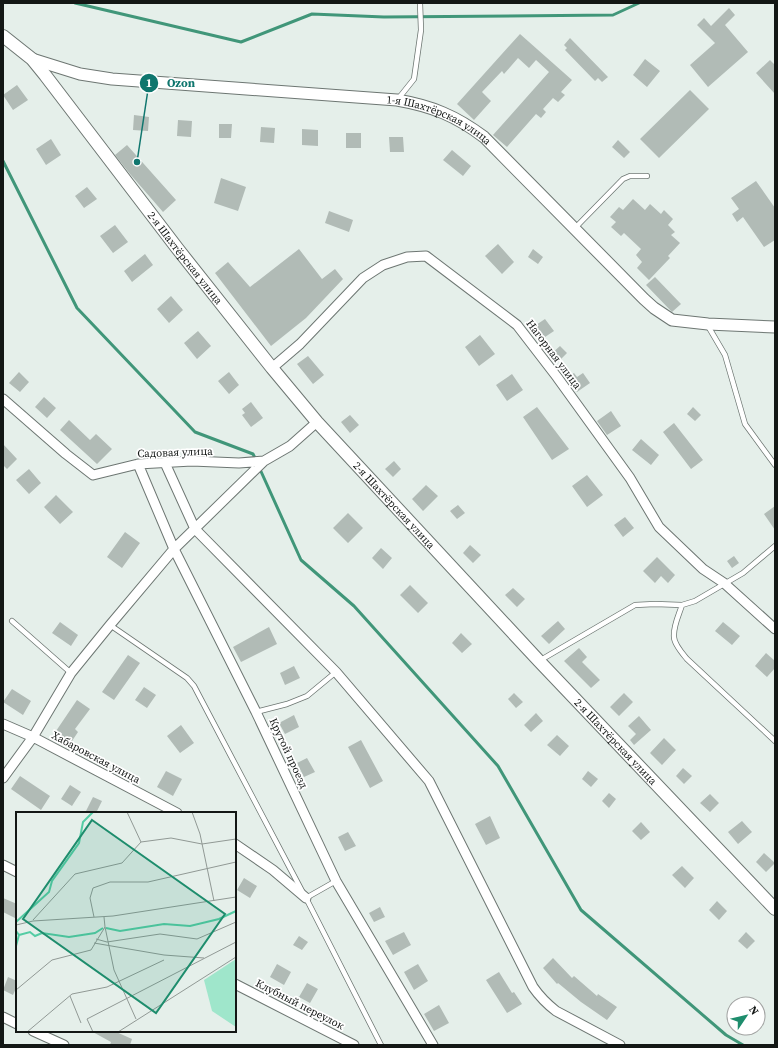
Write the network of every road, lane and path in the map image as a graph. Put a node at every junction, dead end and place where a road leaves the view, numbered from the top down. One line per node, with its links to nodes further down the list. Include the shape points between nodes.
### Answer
1 (420, 4): 4 (lane, via 420,30 414,78)
2 (3, 36): 3 (main road, 2-я Шахтёрская улица)
3 (32, 59): 4 (street, 1-я Шахтёрская улица, via 80,74 112,78); 9 (main road, 2-я Шахтёрская улица)
4 (397, 100): 6 (street, 1-я Шахтёрская улица, via 437,110 484,137)
5 (647, 176): 6 (lane, via 630,176 623,179)
6 (575, 228): 7 (street, 1-я Шахтёрская улица, via 654,308 672,320)
7 (708, 324): 8 (street, 1-я Шахтёрская улица); 15 (lane, via 725,355 745,424)
8 (775, 327)
9 (272, 368): 11 (main road, 2-я Шахтёрская улица); 19 (street, Нагорная улица, via 300,344 363,278 383,265 407,256 426,256 517,325 630,478 659,527 703,569)
10 (3, 399): 14 (street, Садовая улица, via 93,475)
11 (317, 422): 12 (street, Садовая улица, via 290,446); 24 (main road, 2-я Шахтёрская улица)
12 (264, 461): 13 (street, Садовая улица); 16 (street)
13 (165, 463): 14 (street, Садовая улица); 16 (street)
14 (138, 464): 18 (street, Крутой проезд)
15 (775, 465)
16 (195, 530): 18 (street); 25 (street)
17 (775, 546): 19 (lane)
18 (174, 550): 22 (street); 27 (street, Крутой проезд)
19 (724, 584): 20 (lane, via 695,601); 23 (street, Нагорная улица)
20 (682, 605): 24 (lane, via 636,605); 30 (lane, via 674,638 679,649)
21 (12, 621): 26 (lane)
22 (110, 624): 26 (street); 37 (lane, via 187,678 194,686)
23 (775, 629)
24 (539, 661): 38 (main road, 2-я Шахтёрская улица)
25 (336, 672): 27 (lane, via 307,696); 47 (street, via 429,781 539,995 556,1011)
26 (71, 673): 29 (street)
27 (256, 712): 36 (street, Крутой проезд)
28 (3, 724): 29 (street, Хабаровская улица)
29 (34, 737): 31 (street); 32 (street, Хабаровская улица)
30 (775, 741)
31 (3, 778)
32 (175, 812)
33 (236, 845): 37 (street, via 273,870)
34 (3, 865): 35 (street)
35 (16, 872)
36 (336, 881): 37 (lane); 46 (street, Крутой проезд)
37 (306, 898): 45 (lane)
38 (775, 909)
39 (236, 985): 44 (street, Клубный переулок)
40 (3, 1017): 41 (street)
41 (16, 1024)
42 (35, 1032): 43 (street)
43 (64, 1045)
44 (354, 1045)
45 (381, 1045)
46 (433, 1045)
47 (620, 1045)

